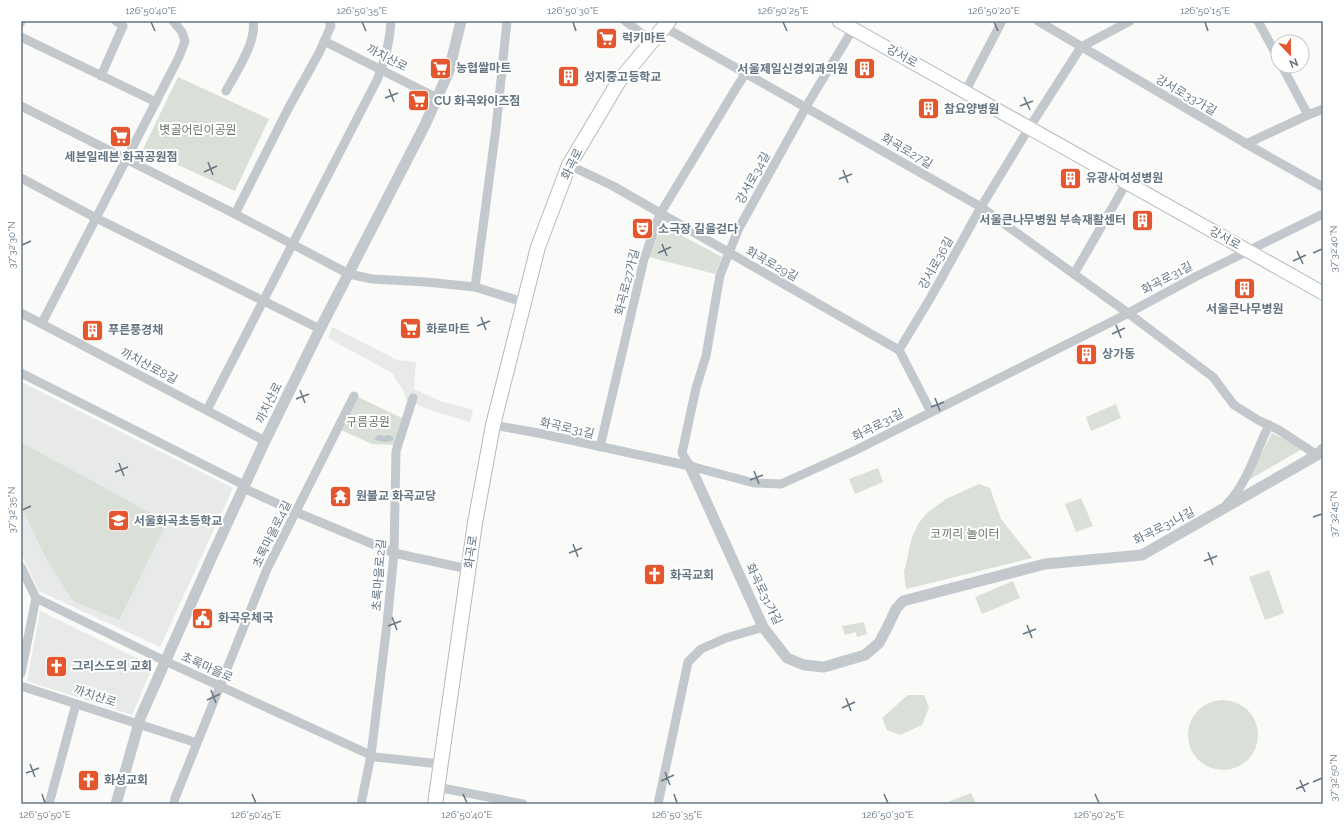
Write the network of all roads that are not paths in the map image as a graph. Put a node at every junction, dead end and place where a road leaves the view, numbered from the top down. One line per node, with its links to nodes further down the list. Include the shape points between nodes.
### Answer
1 (116, 21): 24 (street, via 123,26)
2 (172, 21): 28 (street, via 182,32 185,41)
3 (253, 21): 25 (street, via 252,41)
4 (329, 21): 17 (street, via 331,26)
5 (391, 21): 21 (street)
6 (461, 21): 27 (street, 까치산로, via 449,71)
7 (507, 21): 50 (street)
8 (625, 21): 18 (street)
9 (839, 21): 15 (main road, 강서로)
10 (1002, 21): 26 (street)
11 (1038, 21): 20 (street, 강서로33가길)
12 (1130, 21): 20 (street)
13 (1258, 21): 19 (street)
14 (667, 24): 18 (main road, 화곡로); 22 (street, 화곡로27길)
15 (853, 29): 26 (main road, 강서로); 30 (street, 강서로34길)
16 (21, 37): 24 (street)
17 (324, 41): 21 (street, 까치산로); 41 (street)
18 (652, 41): 36 (main road, 화곡로, via 619,81)
19 (1270, 43)
20 (1081, 47): 33 (street, 강서로36길); 34 (street, 강서로33가길)
21 (382, 69): 27 (street, 까치산로); 45 (street)
22 (746, 73): 30 (street, 화곡로27길); 42 (street, 화곡로27가길)
23 (1286, 74): 32 (street)
24 (101, 76): 28 (street)
25 (226, 91)
26 (965, 92): 33 (main road, 강서로)
27 (437, 98): 48 (street, 까치산로)
28 (156, 102): 35 (street)
29 (21, 106): 35 (street)
30 (806, 107): 40 (street, 화곡로27길); 47 (street, 강서로34길, via 739,228)
31 (1323, 109): 32 (street)
32 (1308, 115): 34 (street)
33 (1029, 128): 38 (main road, 강서로); 40 (street, 강서로36길)
34 (1246, 144): 39 (street, 강서로33가길)
35 (126, 160): 41 (street); 44 (street)
36 (569, 165): 42 (street, 화곡로29길, via 613,186); 53 (main road, 화곡로, via 538,247)
37 (21, 178): 44 (street)
38 (1127, 182): 46 (main road, 강서로); 49 (street)
39 (1323, 187)
40 (981, 207): 49 (street, 화곡로27길); 58 (street, 강서로36길)
41 (235, 214): 45 (street)
42 (660, 214): 47 (street, 화곡로29길); 67 (street, 화곡로27가길, via 644,259)
43 (1323, 214): 46 (street, 화곡로31길)
44 (96, 218): 52 (street); 56 (street)
45 (293, 244): 48 (street); 52 (street)
46 (1248, 251): 51 (main road, 강서로); 54 (street, 화곡로31길)
47 (729, 254): 58 (street, 화곡로29길); 69 (street, 강서로34길, via 720,275 706,356 696,388 682,453)
48 (349, 274): 50 (street); 57 (street, 까치산로)
49 (1074, 274): 54 (street, 화곡로27길)
50 (475, 287): 53 (street)
51 (1323, 293)
52 (264, 301): 57 (street); 62 (street)
53 (523, 302): 64 (main road, 화곡로)
54 (1128, 313): 63 (street, 화곡로31길); 65 (street, 화곡로27길, via 1213,377 1234,405)
55 (21, 314): 56 (street, 까치산로8길)
56 (42, 323): 62 (street, 까치산로8길)
57 (320, 329): 66 (street, 까치산로)
58 (899, 350): 63 (street)
59 (21, 373): 70 (street)
60 (354, 396): 72 (street, 초록마을로4길)
61 (413, 398): 73 (street, 초록마을로2길, via 396,450)
62 (207, 410): 66 (street, 까치산로8길)
63 (931, 412): 69 (street, 화곡로31길, via 781,484 754,483)
64 (493, 425): 67 (street, 화곡로31길); 76 (main road, 화곡로)
65 (1269, 425): 68 (street, 화곡로27길); 71 (street, 화곡로31나길, via 1236,495)
66 (265, 441): 70 (street, 까치산로)
67 (600, 448): 69 (street, 화곡로31길)
68 (1320, 452): 71 (street, 화곡로31나길)
69 (690, 466): 78 (street, 화곡로31가길)
70 (243, 487): 72 (street); 79 (street, 까치산로)
71 (1221, 511): 74 (street, 화곡로31나길, via 1142,555)
72 (296, 512): 73 (street); 82 (street, 초록마을로4길, via 268,569)
73 (394, 553): 76 (street); 86 (street, 초록마을로2길)
74 (1045, 564): 78 (street, 화곡로31가길, via 903,602 896,609 879,643 865,655 824,667 804,665 787,658)
75 (21, 567): 77 (street)
76 (468, 569): 87 (main road, 화곡로)
77 (36, 598): 79 (street, 초록마을로); 80 (street)
78 (764, 627): 95 (street, via 726,638 701,649 688,662)
79 (165, 661): 82 (street, 초록마을로); 84 (street, 까치산로)
80 (21, 673)
81 (21, 686): 83 (street, 까치산로)
82 (221, 686): 85 (street, 초록마을로4길); 86 (street, 초록마을로)
83 (76, 704): 84 (street, 까치산로); 89 (street)
84 (138, 724): 85 (street); 90 (street, 까치산로)
85 (198, 743): 91 (street, 초록마을로4길)
86 (371, 755): 87 (street, 초록마을로); 92 (street)
87 (440, 764): 88 (main road, 화곡로)
88 (438, 787): 93 (main road, 화곡로); 94 (street)
89 (49, 804)
90 (116, 804)
91 (174, 804)
92 (361, 804)
93 (435, 804)
94 (523, 804)
95 (658, 804)

